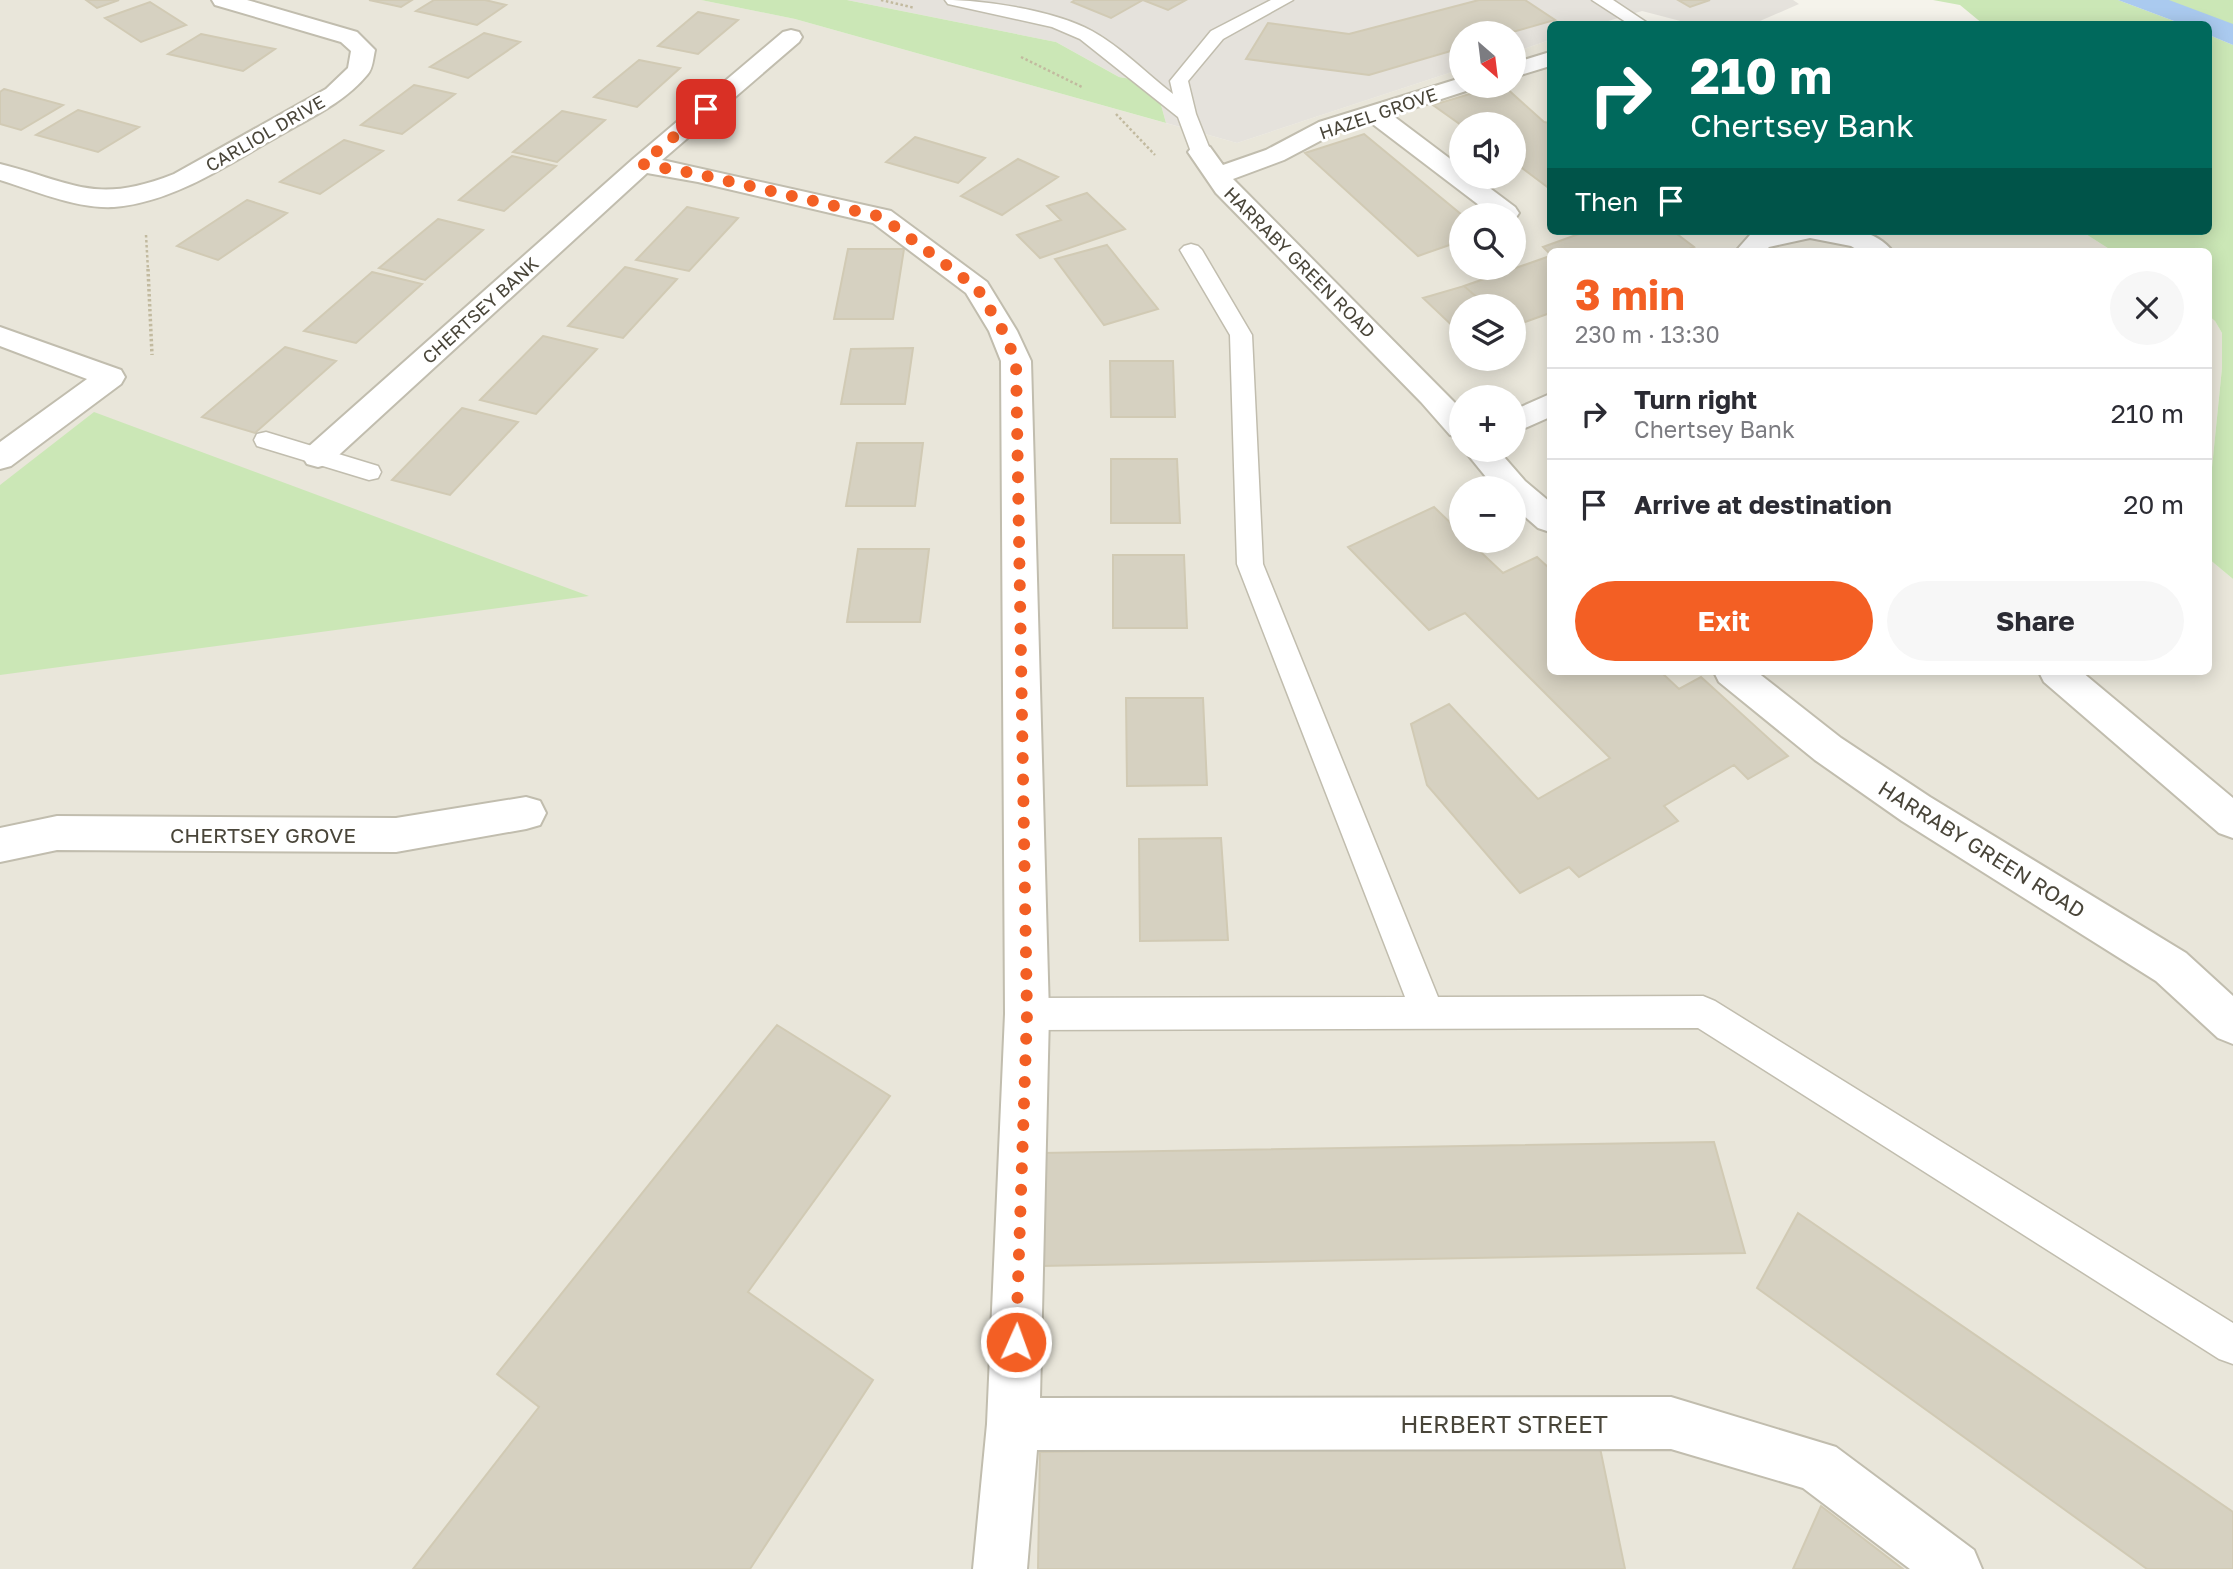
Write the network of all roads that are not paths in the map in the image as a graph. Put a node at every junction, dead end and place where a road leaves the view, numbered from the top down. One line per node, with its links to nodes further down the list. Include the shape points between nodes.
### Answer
1 (223, 0): 16 (street, CARLIOL DRIVE, via 349,37 363,50 359,70 334,93 195,173 144,192 112,199 87,197)
2 (954, 0): 6 (lane)
3 (1045, 0): 6 (lane)
4 (1284, 0): 13 (lane, HARRABY GREEN ROAD, via 1217,35 1179,81)
5 (1601, 0): 7 (lane)
6 (1027, 16): 13 (lane, via 1086,35)
7 (1635, 21)
8 (791, 37): 15 (street, CHERTSEY BANK)
9 (1547, 60): 10 (street)
10 (1526, 66)
11 (1449, 89): 12 (street, HAZEL GROVE)
12 (1373, 112): 17 (street, HAZEL GROVE); 18 (street)
13 (1187, 114): 14 (lane, HARRABY GREEN ROAD)
14 (1201, 152): 17 (street, HARRABY GREEN ROAD)
15 (642, 164): 29 (street, CHERTSEY BANK); 42 (street, via 882,217 977,288 1003,331 1016,361 1019,435)
16 (0, 172)
17 (1218, 176): 26 (street, HARRABY GREEN ROAD)
18 (1493, 203)
19 (1788, 235): 21 (street, via 1760,241)
20 (1836, 235): 22 (street, via 1859,239)
21 (1753, 248)
22 (1873, 248)
23 (1191, 250): 41 (lane, via 1241,335 1251,564)
24 (0, 336): 30 (street, via 110,377)
25 (1547, 406): 27 (street)
26 (1449, 414)
27 (1526, 417)
28 (266, 440): 29 (lane)
29 (318, 456): 32 (lane)
30 (0, 458)
31 (1490, 462): 33 (street)
32 (369, 472)
33 (1502, 476)
34 (1526, 500): 35 (street)
35 (1547, 517)
36 (1736, 675): 43 (street, HARRABY GREEN ROAD, via 1828,749 1916,809 2171,967)
37 (2061, 675): 39 (street)
38 (526, 813): 40 (street, CHERTSEY GROVE, via 396,835 57,833)
39 (2233, 821)
40 (0, 845)
41 (1428, 1013): 42 (lane); 44 (lane, via 1703,1012)
42 (1027, 1014): 45 (street)
43 (2233, 1024)
44 (2233, 1345)
45 (1013, 1424): 46 (street); 47 (street, HERBERT STREET, via 1671,1423 1817,1466)
46 (1000, 1569)
47 (1955, 1569)

